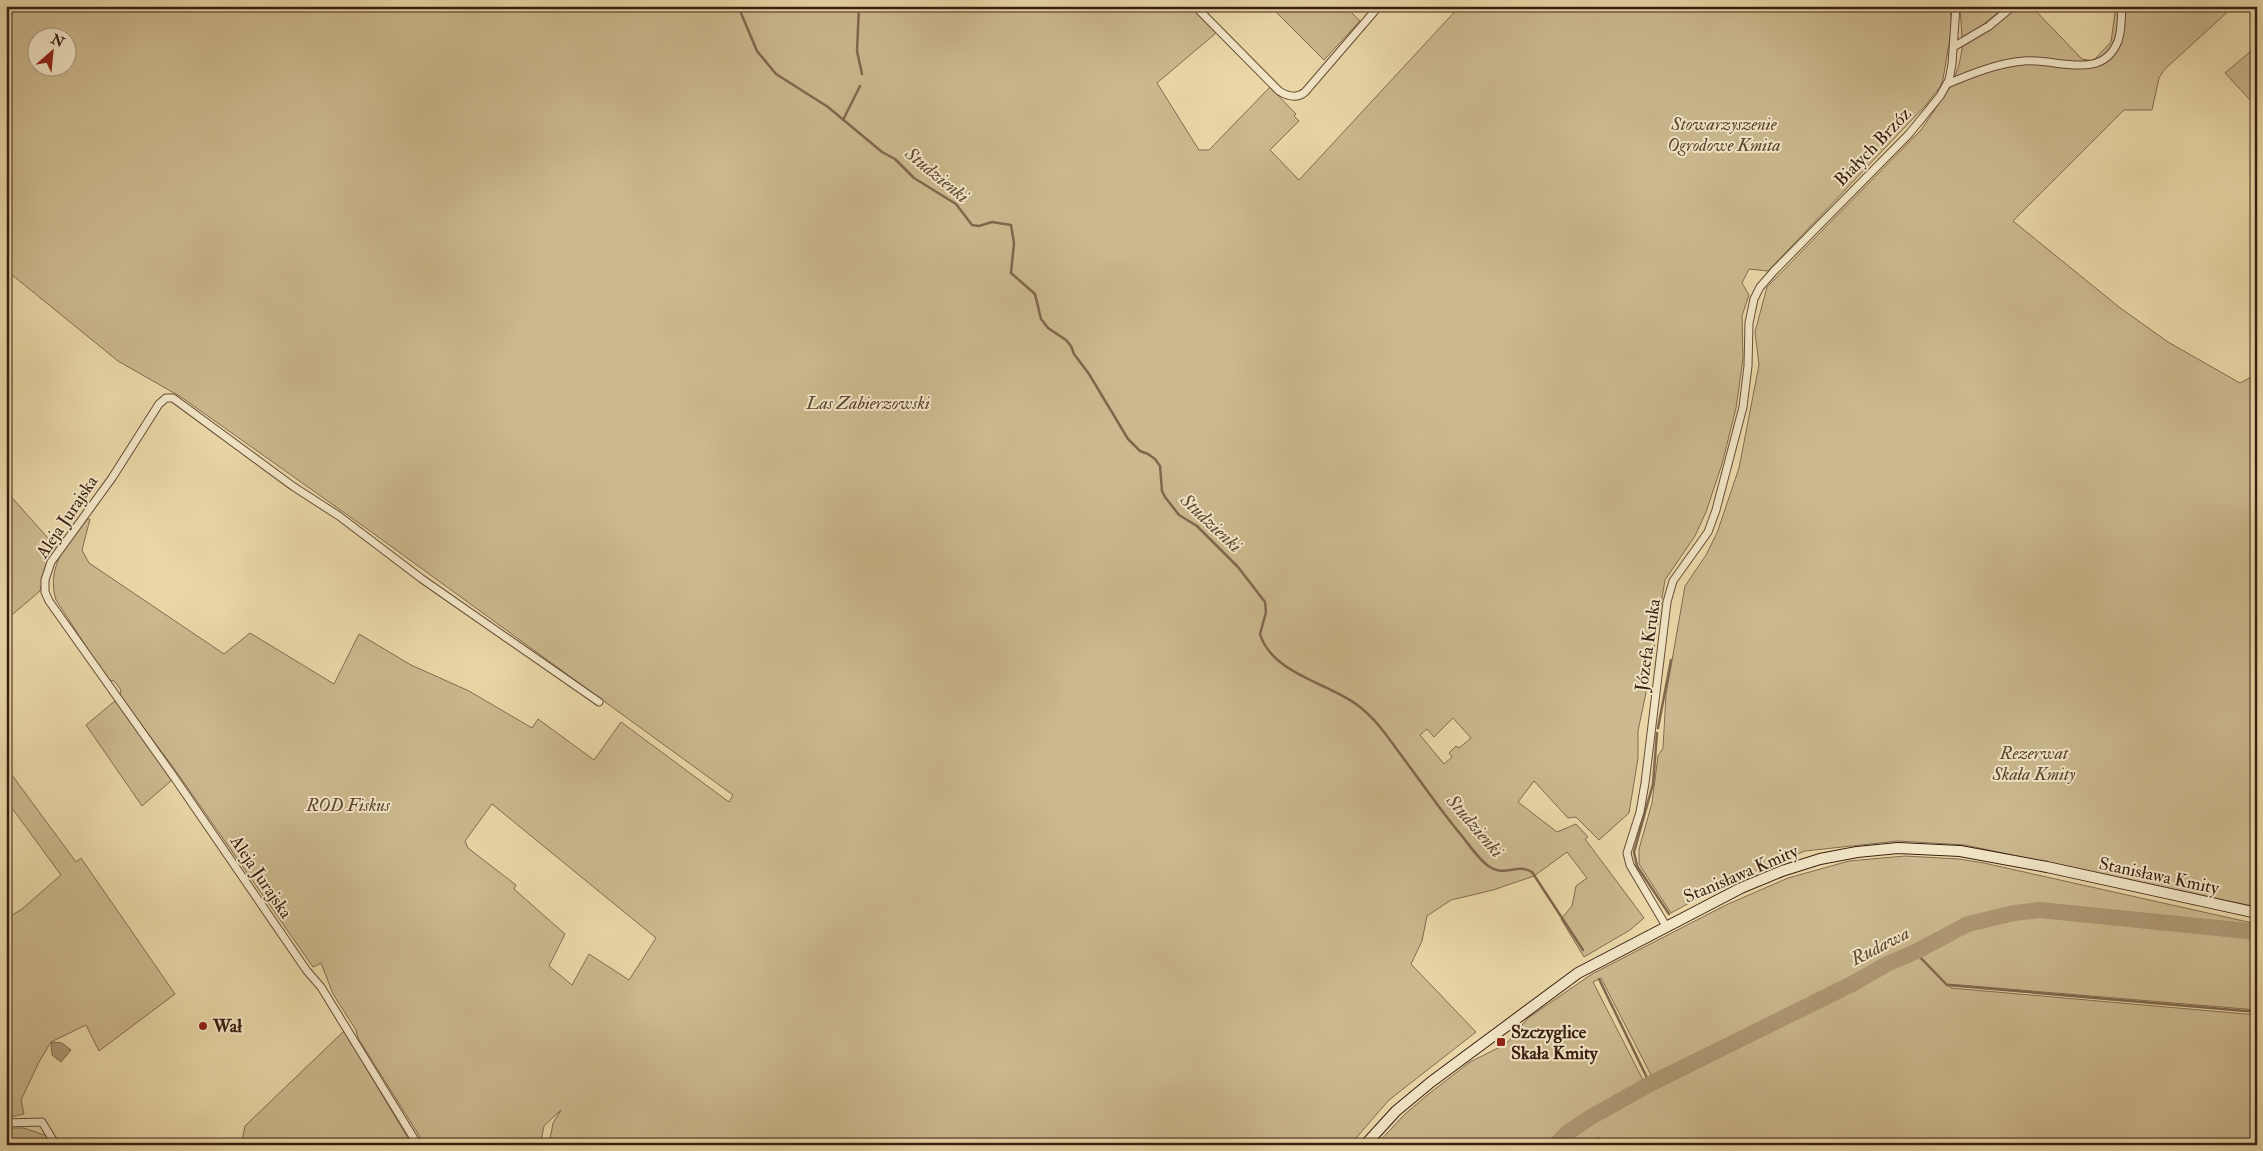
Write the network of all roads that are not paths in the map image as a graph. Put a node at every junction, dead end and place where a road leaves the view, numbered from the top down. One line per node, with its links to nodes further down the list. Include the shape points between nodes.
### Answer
1 (1195, 6): 2 (street, via 1279,90 1285,95 1296,96 1305,92)
2 (1378, 6)
3 (1956, 6): 6 (street, Białych Brzóz)
4 (2013, 6): 6 (street, via 1989,26)
5 (2122, 6): 7 (street, via 2118,40 2111,52 2098,63 2082,66 2032,60 2015,62)
6 (1955, 46): 7 (street, Białych Brzóz)
7 (1947, 84): 8 (street, Białych Brzóz, via 1909,134)
8 (1763, 284): 11 (street, Józefa Kruka, via 1754,299 1749,322 1743,407 1716,510 1708,532 1674,581 1667,602 1645,783 1627,853 1630,865)
9 (598, 702): 14 (street, Aleja Jurajska, via 173,398 166,398 159,404 112,478 51,562 45,580 48,601 321,987)
10 (2257, 914): 11 (main road, Stanisława Kmity, via 1979,854 1906,848 1847,853 1796,866 1741,888)
11 (1666, 926): 15 (main road, Stanisława Kmity, via 1590,966 1549,992 1430,1082)
12 (6, 1123): 13 (street, via 42,1122)
13 (56, 1145)
14 (418, 1145)
15 (1364, 1145)

